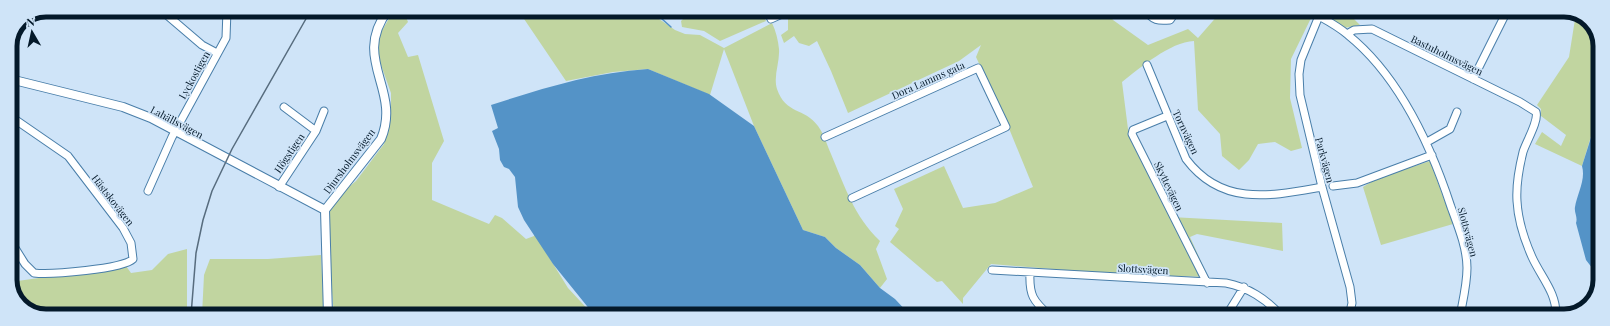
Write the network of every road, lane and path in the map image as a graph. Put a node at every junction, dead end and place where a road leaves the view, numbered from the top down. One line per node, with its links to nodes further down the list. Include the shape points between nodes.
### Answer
1 (169, 17): 12 (street, via 202,45)
2 (227, 17): 12 (street, Lyckostigen, via 226,38)
3 (384, 17): 31 (street, Djursholmsvägen, via 374,40 374,60 386,101 386,126 381,139)
4 (770, 17): 5 (street, via 771,20)
5 (777, 17)
6 (1151, 17): 7 (street, via 1161,21 1170,20)
7 (1172, 17)
8 (1318, 17): 28 (street, Parkvägen, via 1303,54 1299,82 1302,111)
9 (1325, 17): 11 (street, Slottsvägen)
10 (1504, 17): 14 (street)
11 (1347, 34): 14 (street, Bastuholmsvägen, via 1354,30 1372,29); 24 (street, Slottsvägen, via 1381,70)
12 (217, 53): 21 (street, Lyckostigen)
13 (1147, 65): 19 (street, Tornvägen)
14 (1473, 79): 43 (street, Bastuholmsvägen, via 1536,112 1537,119 1526,142 1519,168 1517,202 1524,237 1555,300)
15 (17, 81): 21 (street, Lahällsvägen, via 123,107)
16 (284, 108): 22 (street, Högstigen)
17 (324, 111): 22 (street, Högstigen)
18 (1457, 112): 24 (street, via 1450,129)
19 (1167, 116): 28 (street, Tornvägen, via 1186,159 1199,174 1220,188 1258,196); 35 (street, Skyttevägen, via 1133,130 1132,134)
20 (17, 121): 32 (street, Hästskovägen, via 68,156 124,228 131,243 133,259 129,263 109,267 34,274)
21 (175, 131): 26 (street, Lahällsvägen); 29 (street, Lyckostigen)
22 (316, 131): 26 (street, Högstigen)
23 (825, 137): 30 (street, Dora Lamms gata, via 978,68 1006,127)
24 (1426, 142): 25 (street, Slottsvägen)
25 (1432, 155): 27 (street, via 1357,184); 42 (street, Slottsvägen, via 1461,235 1466,259 1466,285)
26 (279, 186): 31 (street, Lahällsvägen)
27 (1333, 186)
28 (1322, 187): 41 (street, Parkvägen, via 1350,287)
29 (148, 191)
30 (852, 198)
31 (325, 210): 37 (street)
32 (17, 251)
33 (992, 270): 34 (street, Slottsvägen)
34 (1030, 273): 35 (street, Slottsvägen); 38 (street, via 1029,285 1034,300)
35 (1208, 282): 36 (street, Slottsvägen)
36 (1244, 287): 39 (street); 40 (street, Slottsvägen)
37 (328, 309)
38 (1043, 309)
39 (1230, 309)
40 (1274, 309)
41 (1351, 309)
42 (1461, 309)
43 (1556, 309)

